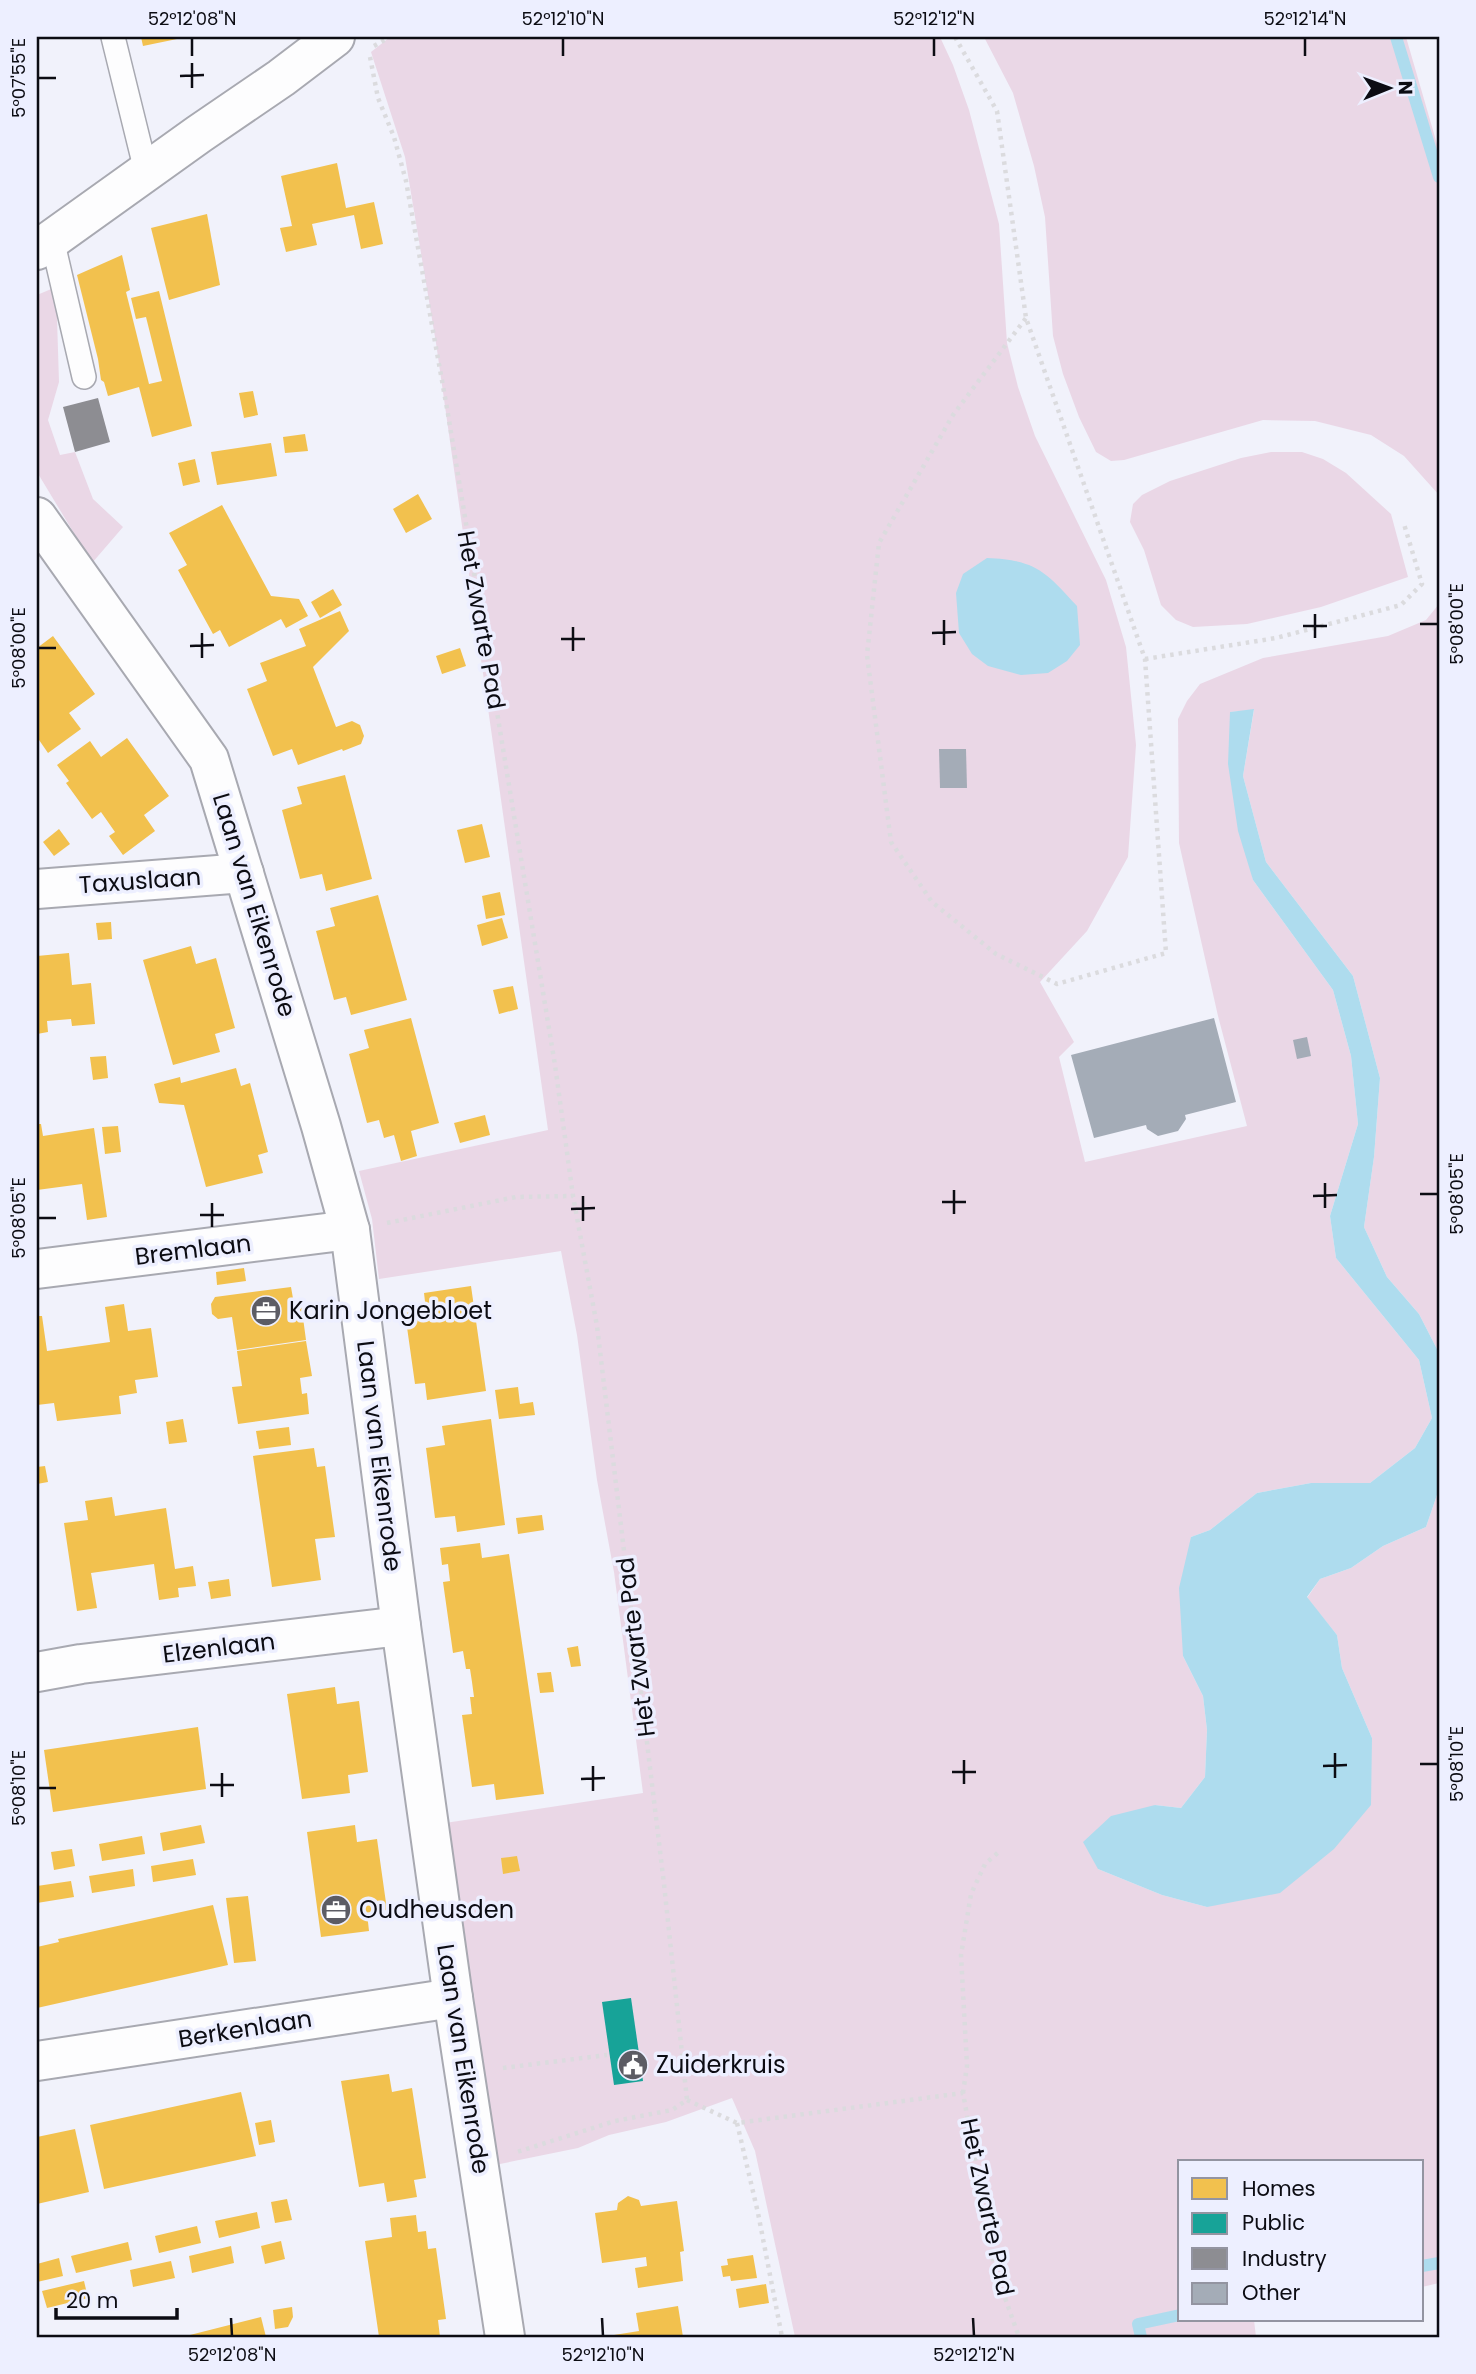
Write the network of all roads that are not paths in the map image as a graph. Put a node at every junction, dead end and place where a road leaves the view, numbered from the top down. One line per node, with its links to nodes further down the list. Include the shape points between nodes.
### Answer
1 (113, 37): 3 (lane)
2 (351, 43): 3 (street, via 281,78)
3 (146, 172): 4 (street)
4 (44, 244): 5 (lane)
5 (85, 377)
6 (42, 536): 7 (street, Laan van Eikenrode, via 209,759)
7 (244, 873): 8 (street, Taxuslaan); 9 (street, Laan van Eikenrode)
8 (37, 889)
9 (350, 1230): 10 (street, Bremlaan); 11 (street, Laan van Eikenrode)
10 (37, 1269)
11 (401, 1626): 12 (street, Elzenlaan); 13 (street, Laan van Eikenrode)
12 (37, 1672)
13 (453, 1998): 14 (street, Berkenlaan); 15 (street, Laan van Eikenrode)
14 (37, 2061)
15 (505, 2337)

